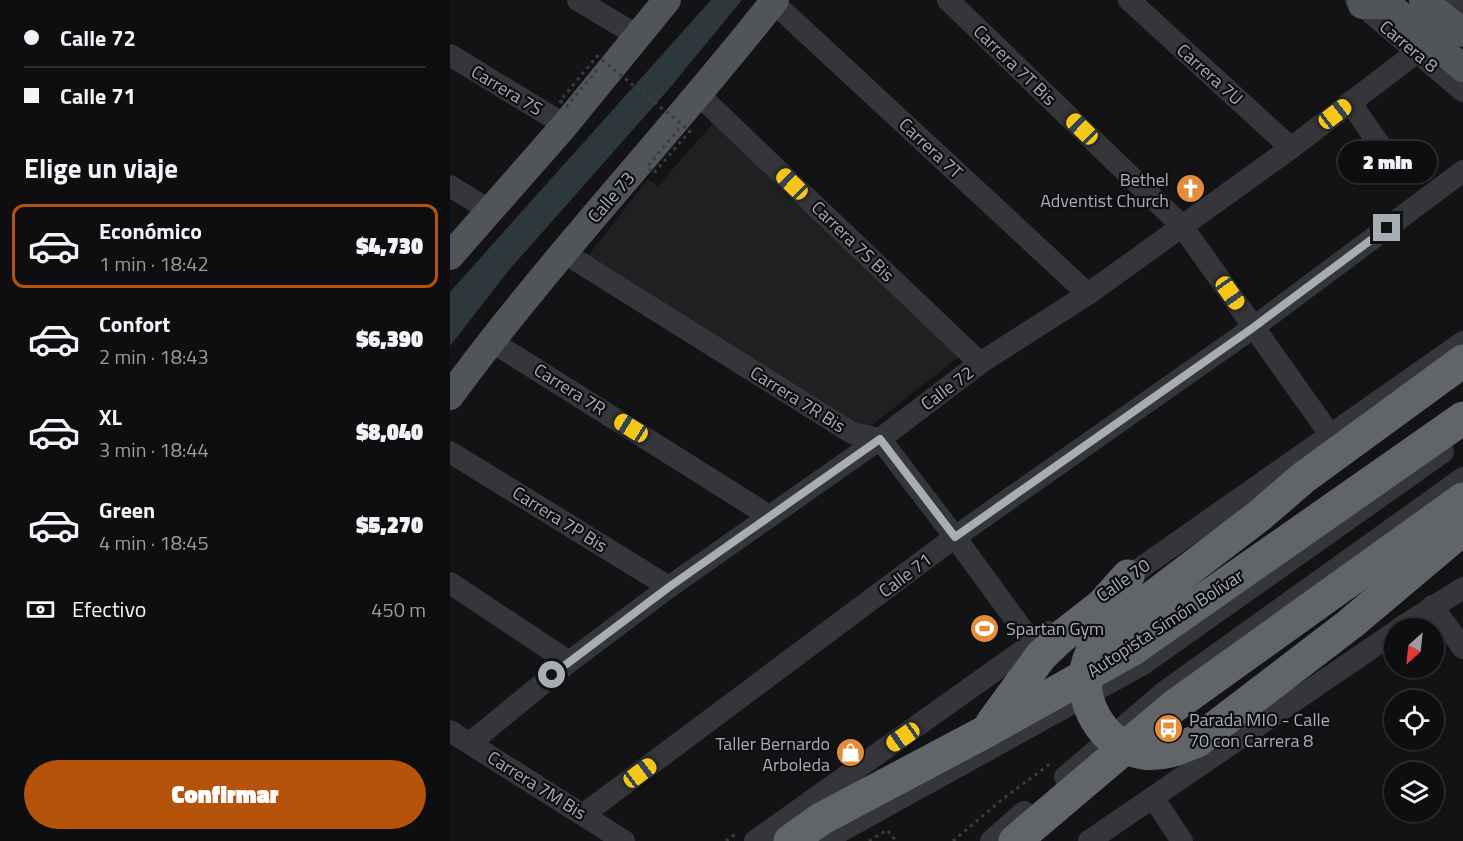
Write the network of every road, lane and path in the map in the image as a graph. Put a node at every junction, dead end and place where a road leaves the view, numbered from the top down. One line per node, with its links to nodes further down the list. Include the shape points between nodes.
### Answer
1 (578, 0): 11 (street)
2 (668, 0): 11 (main road)
3 (948, 0): 26 (street, Carrera 7T Bis)
4 (1130, 0): 21 (street, Carrera 7U)
5 (1457, 0): 9 (street)
6 (774, 1): 17 (main road, Calle 73); 29 (street, Carrera 7T)
7 (1425, 1): 10 (main road)
8 (1370, 2): 12 (main road, Carrera 8)
9 (1463, 5)
10 (1463, 33)
11 (638, 36): 19 (main road)
12 (1424, 47): 14 (main road, Carrera 8); 16 (street, Carrera 8); 18 (street, Calle 72)
13 (450, 56): 19 (street, Carrera 7S)
14 (1463, 68)
15 (597, 70): 20 (path, bridge, via 567,106 560,100 597,56 690,131 654,173 647,167)
16 (1463, 91)
17 (699, 95): 27 (main road, Calle 73); 34 (street, Carrera 7S Bis)
18 (1350, 102): 21 (street, Calle 72); 23 (street)
19 (565, 125): 25 (main road)
20 (679, 129)
21 (1291, 148): 26 (street, Calle 72)
22 (1463, 171): 30 (street, Calle 71)
23 (1399, 173)
24 (450, 186): 25 (street)
25 (489, 210): 28 (main road)
26 (1182, 226): 29 (street, Calle 72); 30 (street, Carrera 7T Bis)
27 (563, 252): 32 (main road, Calle 73); 41 (street, Carrera 7R Bis, via 852,433)
28 (450, 256)
29 (1088, 294): 34 (street, Calle 72)
30 (1254, 327): 39 (street, Carrera 7T Bis); 48 (street, Calle 71)
31 (1463, 342): 39 (street, Calle 70)
32 (485, 349): 35 (main road); 37 (main road, Calle 73); 45 (street, Carrera 7R)
33 (1463, 361): 46 (highway, via 1313,471)
34 (980, 363): 41 (street, Calle 72)
35 (450, 369)
36 (1463, 395): 46 (highway)
37 (450, 396)
38 (1463, 418): 62 (highway, Autopista Simón Bolívar, via 1132,649)
39 (1331, 436): 50 (street, Calle 70)
40 (1463, 438): 69 (street, via 1143,664)
41 (880, 439): 45 (street, Calle 72); 48 (street)
42 (450, 452): 52 (street, Carrera 7P Bis)
43 (1463, 478): 72 (street, via 1163,693)
44 (1463, 499): 73 (highway, via 1173,707)
45 (769, 516): 52 (street, Calle 72)
46 (1260, 516): 56 (highway, bridge, via 1116,625 1096,645 1086,670 1086,698 1097,724 1118,743 1144,753 1171,752 1197,741)
47 (1463, 529): 56 (highway)
48 (955, 537): 58 (street); 65 (street, Calle 71)
49 (1463, 556): 56 (highway)
50 (1128, 576): 58 (street, Calle 70); 62 (highway, via 1102,605 1041,656)
51 (450, 583): 60 (street)
52 (669, 587): 60 (street, Calle 72)
53 (1463, 588): 54 (street)
54 (1432, 606): 55 (street); 59 (street)
55 (1415, 618)
56 (1350, 624)
57 (1384, 640): 64 (street)
58 (1033, 645): 67 (street, Calle 70)
59 (1463, 648)
60 (569, 662): 63 (street, Calle 72)
61 (450, 731): 63 (street, Carrera 7M Bis)
62 (983, 734): 68 (highway, Autopista Simón Bolívar, via 821,819)
63 (470, 743): 65 (street, Carrera 7M Bis)
64 (1154, 799): 74 (street); 75 (street)
65 (584, 814): 66 (street, Carrera 7M Bis)
66 (624, 841)
67 (755, 841)
68 (790, 841)
69 (823, 841)
70 (869, 841): 71 (path, via 886,830)
71 (896, 841)
72 (991, 841)
73 (1015, 841)
74 (1089, 841)
75 (1182, 841)

